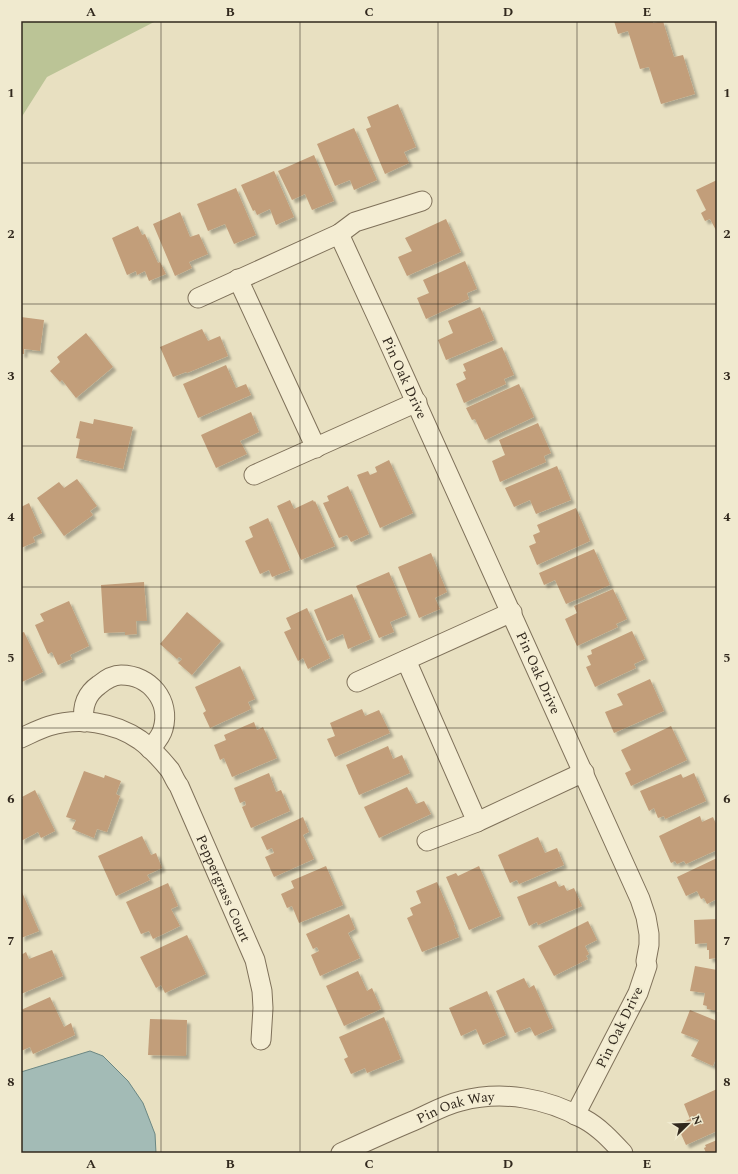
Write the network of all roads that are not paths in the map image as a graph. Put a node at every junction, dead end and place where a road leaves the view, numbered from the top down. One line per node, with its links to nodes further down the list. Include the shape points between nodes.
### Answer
1 (422, 201): 2 (street, via 356,222)
2 (339, 234): 3 (street); 5 (street, Pin Oak Drive)
3 (238, 279): 4 (street); 6 (street)
4 (198, 298)
5 (417, 402): 6 (street); 8 (street, Pin Oak Drive)
6 (316, 448): 7 (street)
7 (254, 475)
8 (512, 612): 9 (street); 14 (street, Pin Oak Drive)
9 (406, 660): 10 (street); 15 (street)
10 (357, 682)
11 (84, 722): 12 (street, Peppergrass Court, via 50,726); 13 (street, Peppergrass Court, via 118,728); 13 (street, via 84,703 92,689 106,680 120,675 147,682 161,699 165,720 158,740)
12 (21, 738)
13 (150, 749): 17 (street, Peppergrass Court, via 170,771 178,786 254,960 262,991)
14 (584, 772): 15 (street); 18 (street, Pin Oak Drive, via 640,899 646,917 649,945 647,966 638,993)
15 (477, 822): 16 (street)
16 (427, 841)
17 (261, 1040)
18 (575, 1115): 19 (street, Pin Oak Way, via 563,1108 532,1098 485,1096 450,1104); 20 (street, Pin Oak Way, via 602,1132)
19 (341, 1153)
20 (623, 1153)

